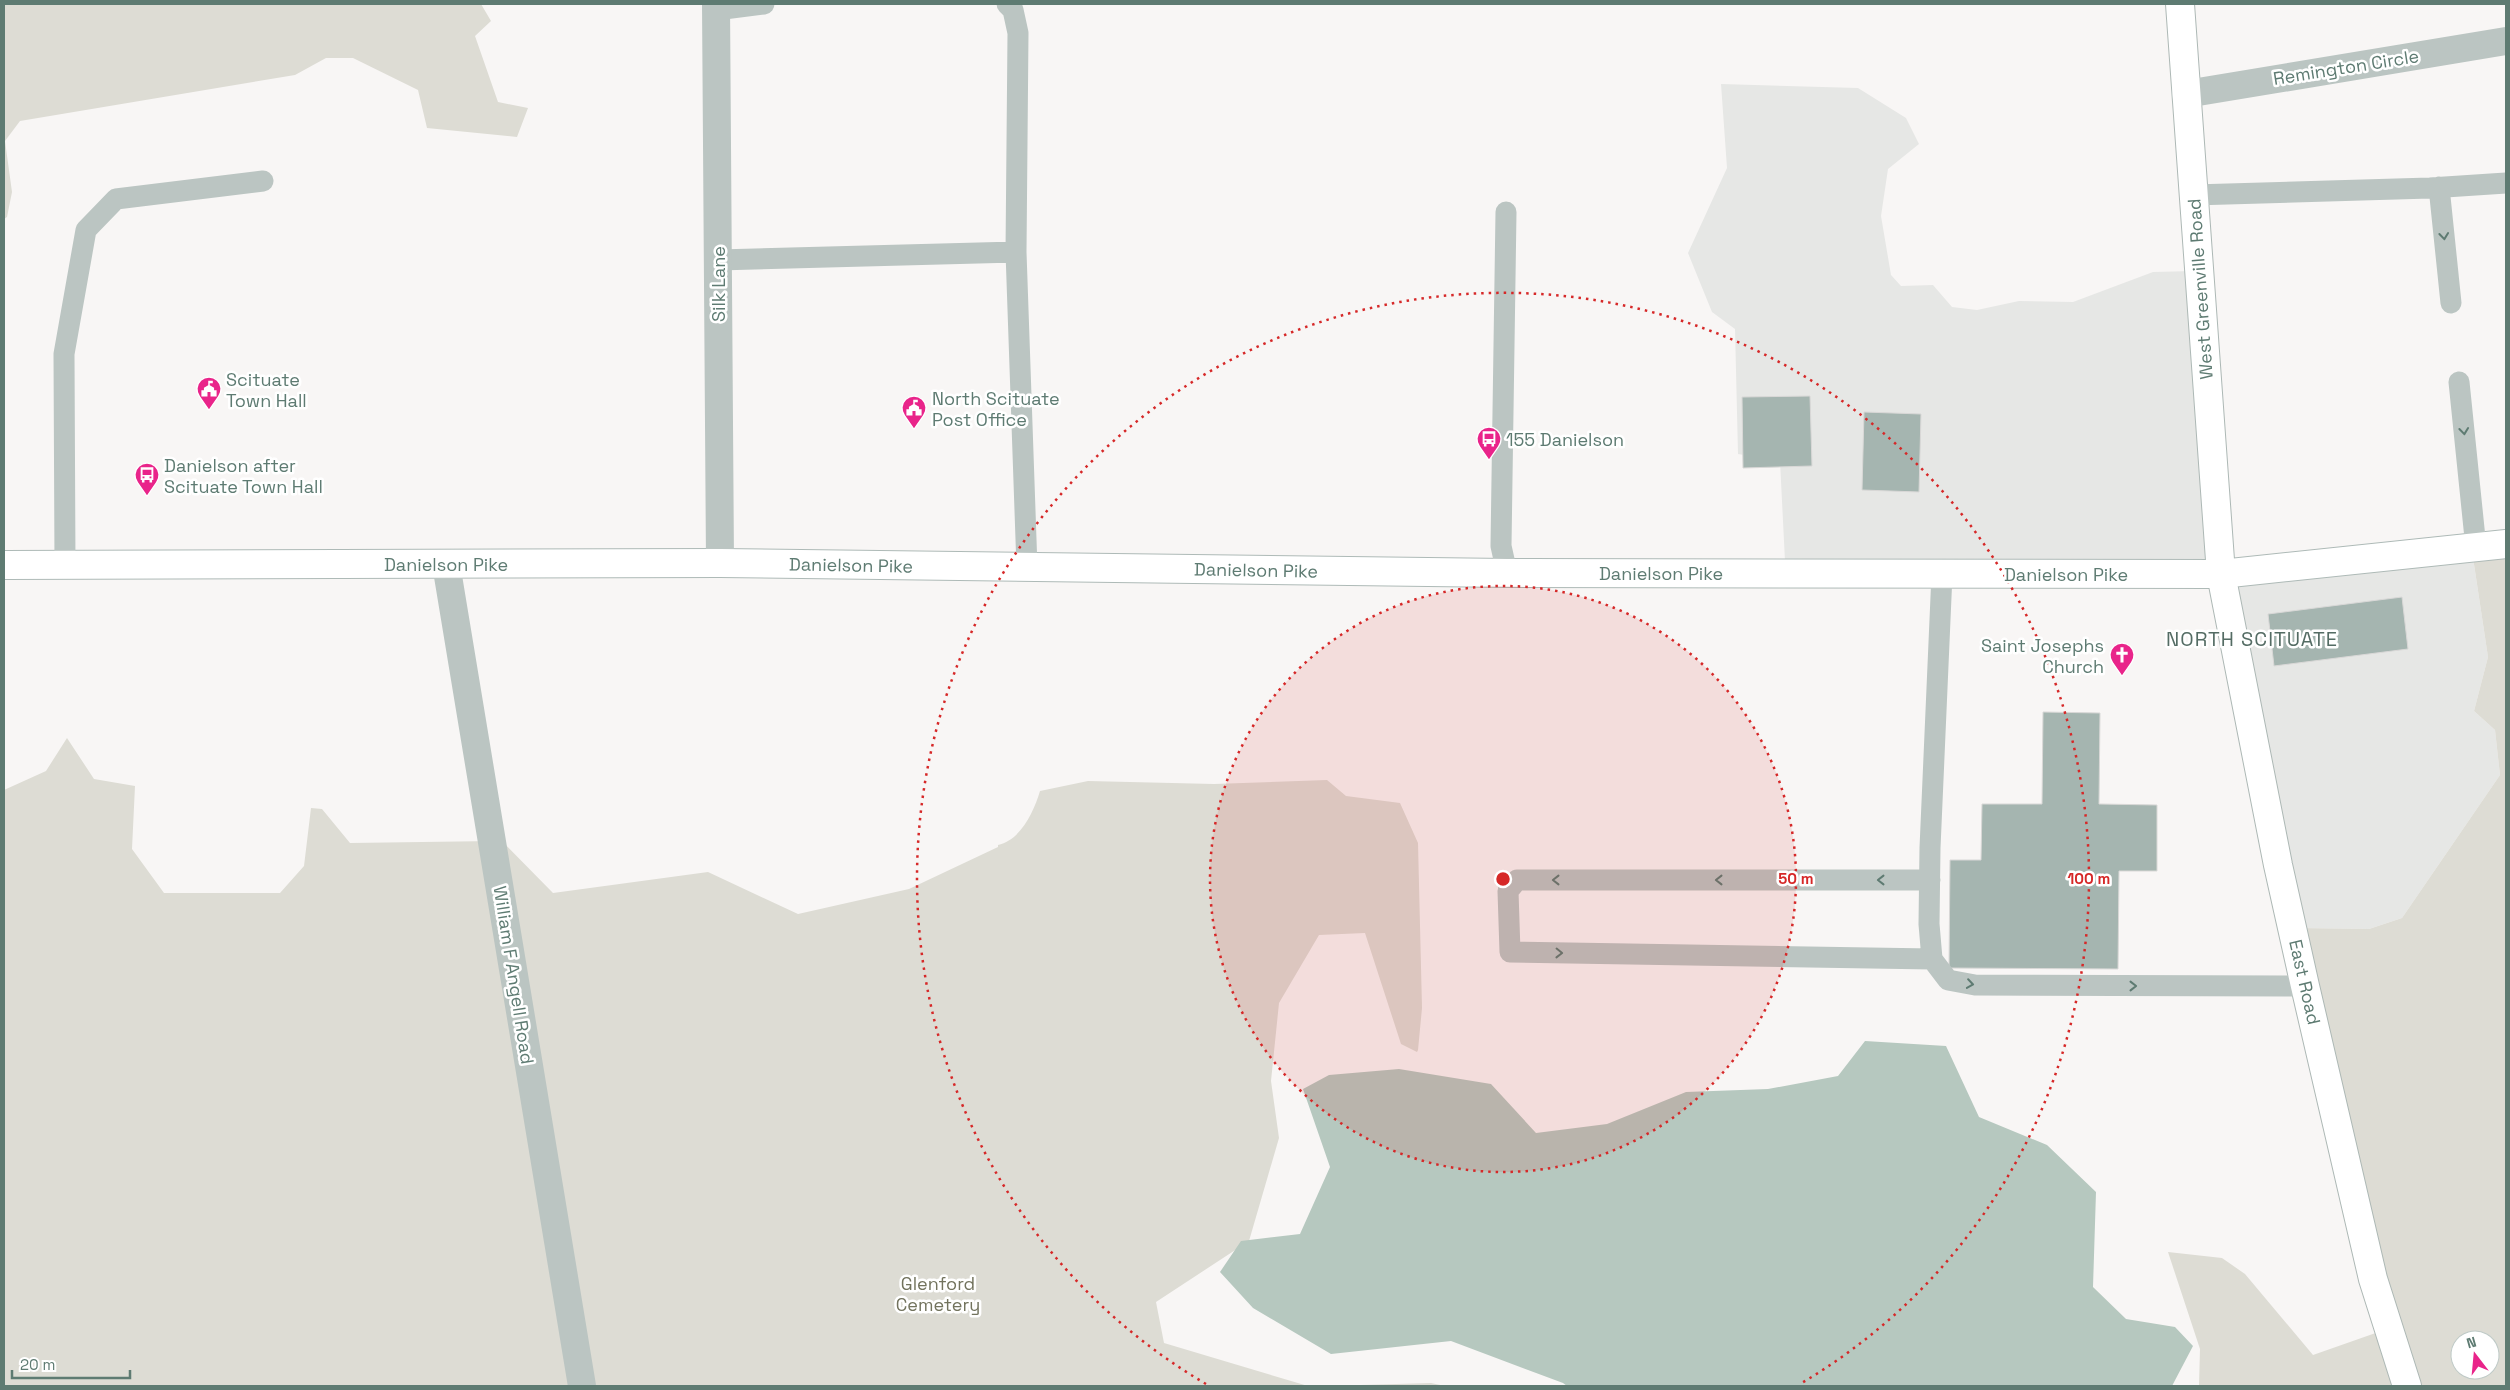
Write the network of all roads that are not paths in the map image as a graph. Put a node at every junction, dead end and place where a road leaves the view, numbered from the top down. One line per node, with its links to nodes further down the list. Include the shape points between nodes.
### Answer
1 (764, 4): 4 (lane)
2 (1007, 4): 12 (lane, via 1013,10 1018,33)
3 (2180, 4): 6 (main road, West Greenville Road)
4 (716, 7): 13 (street, Silk Lane)
5 (2506, 40): 6 (street, Remington Circle)
6 (2186, 94): 10 (main road, West Greenville Road)
7 (263, 181): 21 (lane, via 116,199 86,230 64,354)
8 (2506, 183): 9 (lane)
9 (2439, 188): 10 (lane); 14 (lane, one-way to 14)
10 (2193, 195): 25 (main road, West Greenville Road)
11 (1506, 212): 23 (lane, via 1501,546)
12 (1016, 252): 13 (lane); 22 (lane)
13 (718, 260): 18 (street, Silk Lane)
14 (2451, 303)
15 (2459, 382): 17 (lane, one-way to 17)
16 (2506, 544): 17 (main road, Danielson Pike)
17 (2476, 548): 25 (main road, Danielson Pike)
18 (720, 563): 19 (main road, Danielson Pike); 22 (main road, Danielson Pike)
19 (446, 564): 21 (main road, Danielson Pike); 29 (street, William F Angell Road)
20 (4, 565): 21 (main road, Danielson Pike)
21 (65, 565)
22 (1027, 568): 23 (main road, Danielson Pike)
23 (1507, 572): 24 (main road, Danielson Pike)
24 (1942, 574): 25 (main road, Danielson Pike); 26 (lane)
25 (2221, 574): 28 (main road, East Road)
26 (1930, 880): 27 (lane); 27 (lane, one-way to 27, via 1517,880 1508,891 1510,952)
27 (1932, 959): 28 (lane, one-way to 28, via 1948,980 1975,985)
28 (2305, 986): 30 (main road, East Road, via 2373,1279)
29 (582, 1386)
30 (2407, 1386)

